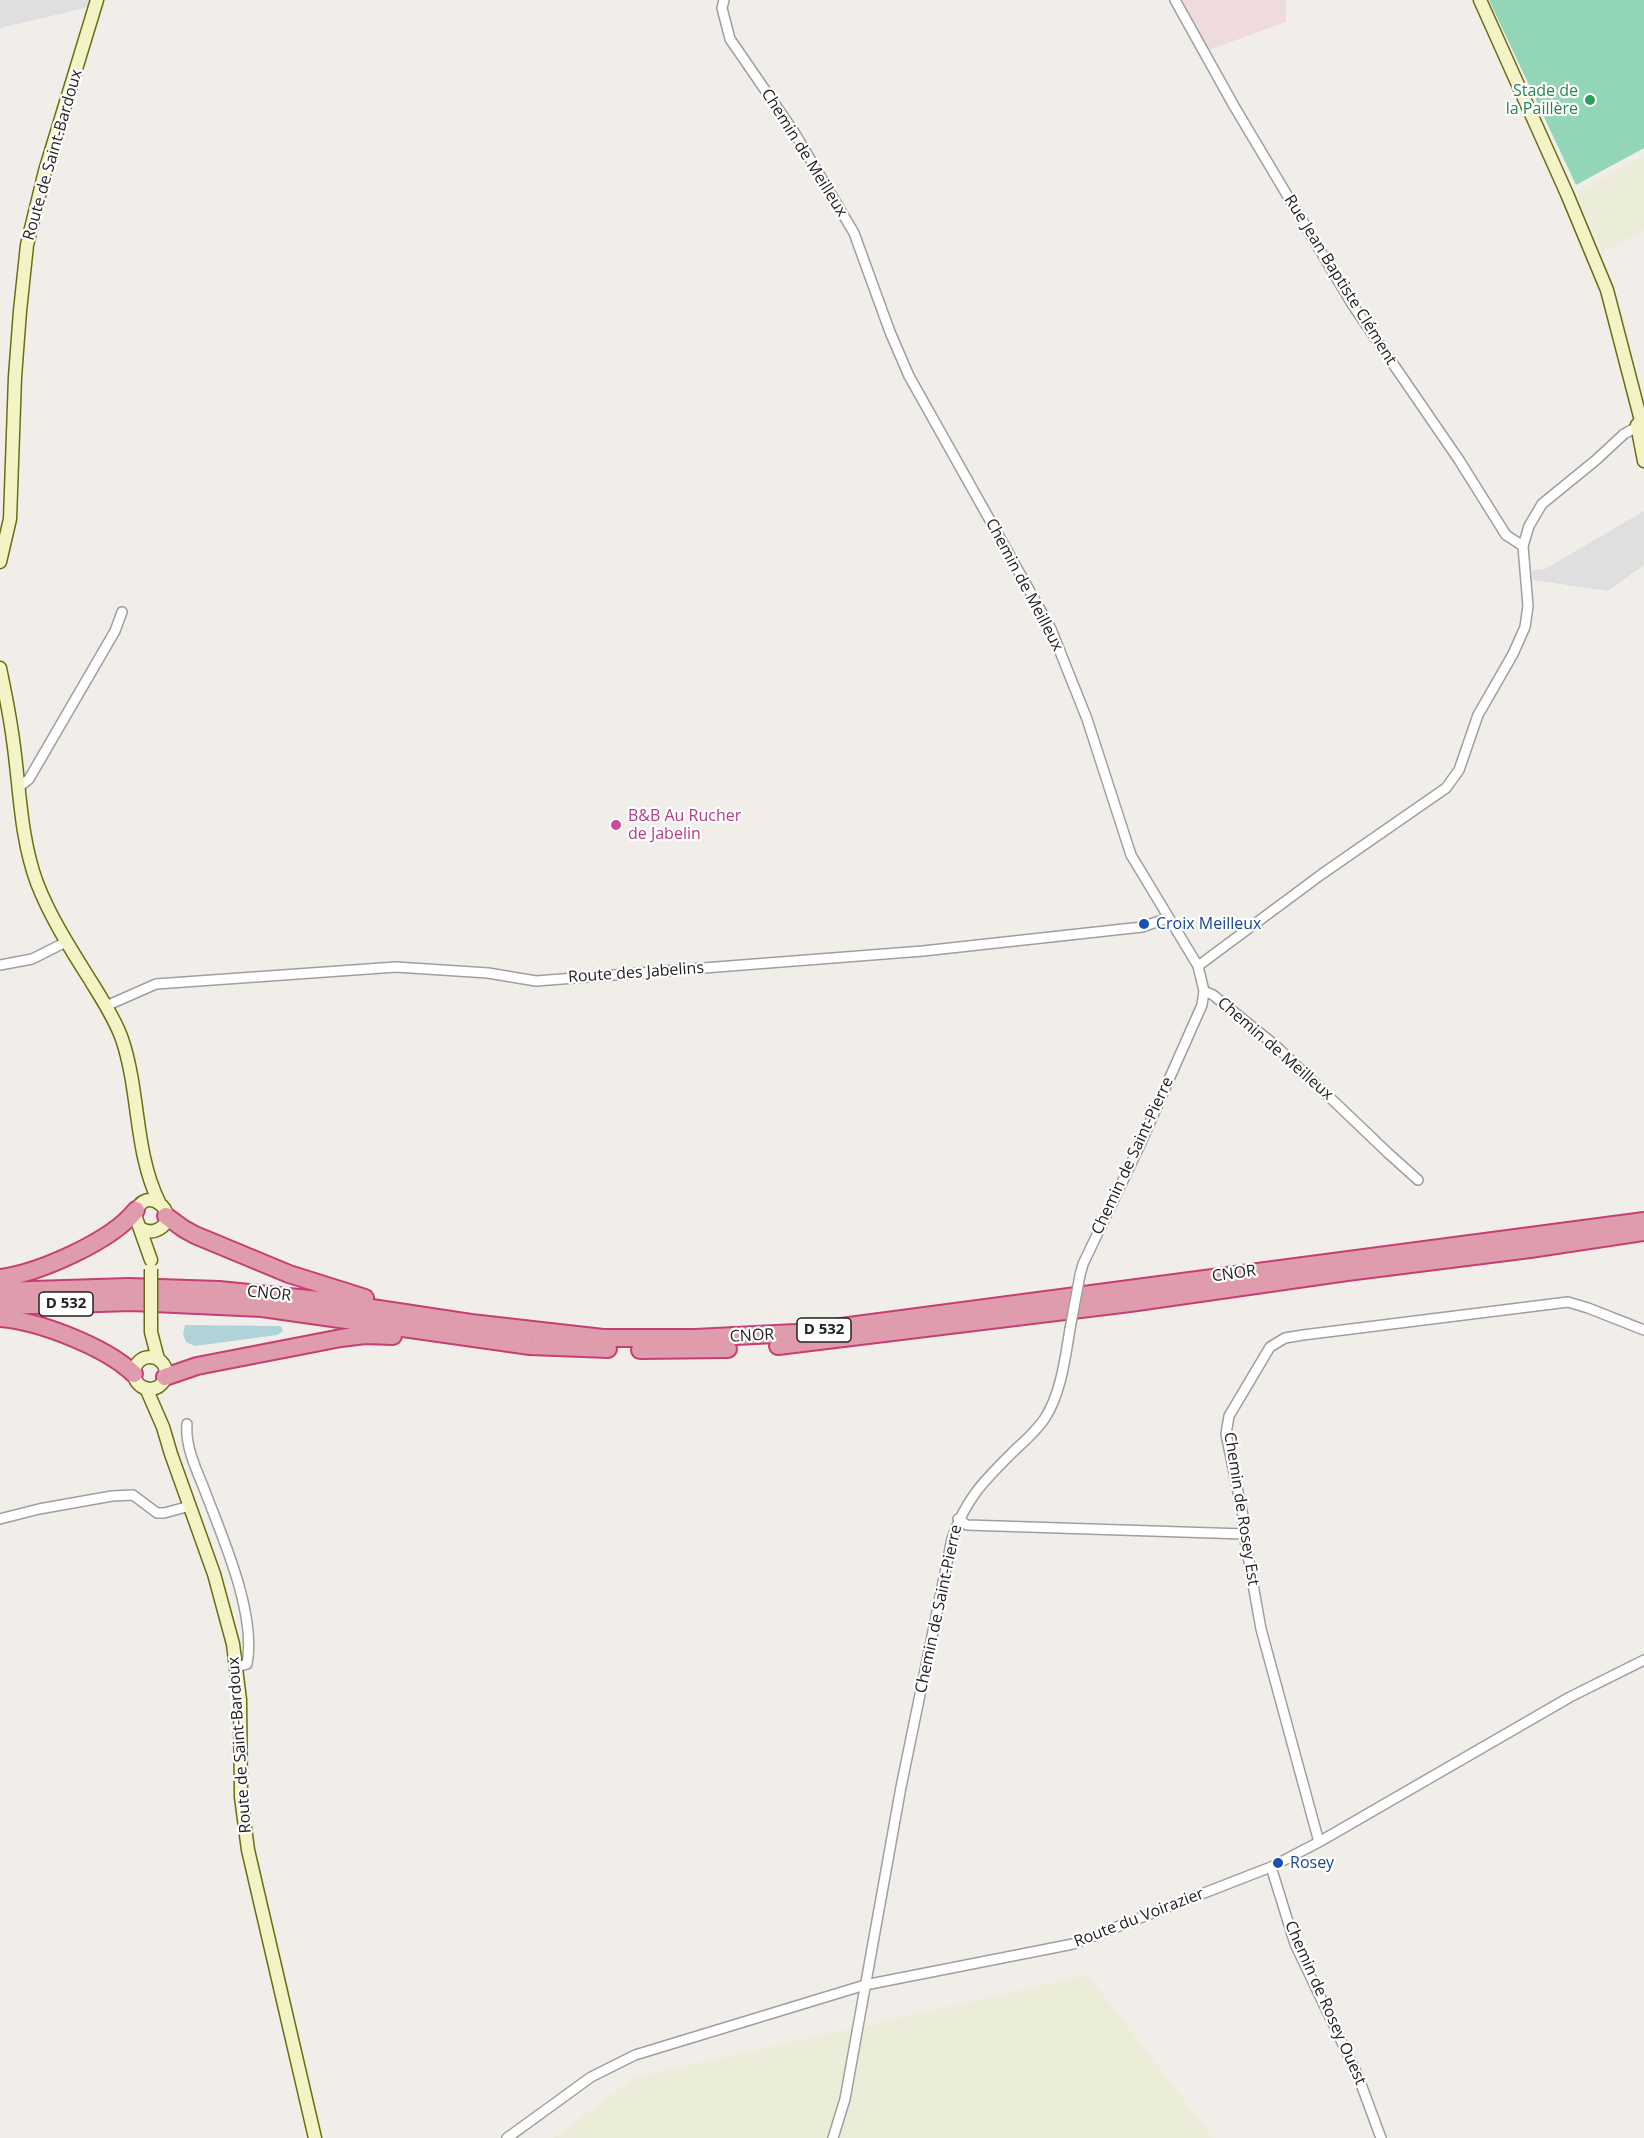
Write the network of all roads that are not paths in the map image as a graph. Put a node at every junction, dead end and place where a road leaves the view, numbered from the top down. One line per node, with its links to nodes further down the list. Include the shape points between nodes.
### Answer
1 (98, 0): 8 (street, Route de Saint-Bardoux, via 27,245 15,377 10,519)
2 (724, 0): 12 (street, Chemin de Meilleux, via 722,8 730,39 794,132 854,233 909,376 1051,629 1087,719 1131,855)
3 (1175, 0): 7 (street, Rue Jean Baptiste Clément, via 1352,304 1506,535)
4 (1480, 0): 5 (street, via 1607,290)
5 (1641, 429): 6 (street); 7 (street, via 1624,434 1542,504)
6 (1644, 461)
7 (1523, 546): 15 (street, via 1528,606 1525,627 1478,715 1460,770 1446,788)
8 (0, 562)
9 (122, 612): 11 (street, via 115,631 29,779)
10 (0, 668): 11 (street, via 14,741)
11 (18, 788): 13 (street, via 37,882)
12 (1168, 918): 15 (street, Chemin de Meilleux); 17 (street, Route des Jabelins, via 1142,927 923,951 536,981 488,973 396,968 156,984)
13 (66, 942): 14 (street, via 32,959); 17 (street)
14 (0, 965)
15 (1198, 966): 16 (street, Chemin de Meilleux)
16 (1204, 991): 19 (street, Chemin de Meilleux, via 1276,1046); 43 (street, Chemin de Saint-Pierre, bridge, via 1202,1005 1083,1264 1058,1386 1044,1419 980,1486)
17 (106, 1006): 18 (street, via 129,1062)
18 (145, 1168): 20 (street); 21 (street)
19 (1418, 1179)
20 (138, 1207): 21 (street, via 149,1200); 23 (street, via 135,1220); 26 (highway, via 123,1225 91,1244 47,1265)
21 (162, 1216): 23 (street, via 150,1232); 25 (street); 30 (highway, via 289,1274 349,1294)
22 (1644, 1221): 30 (highway, CNOR / D 532, via 796,1333 603,1338)
23 (140, 1228): 25 (street)
24 (1644, 1232): 33 (highway, CNOR / D 532, via 798,1345 670,1350)
25 (151, 1265): 31 (street, bridge)
26 (0, 1278)
27 (0, 1291): 30 (highway, CNOR / D 532, via 129,1287 219,1290 319,1300)
28 (0, 1305): 33 (highway, CNOR / D 532, via 132,1302 262,1308)
29 (0, 1318): 36 (highway, via 58,1333 113,1358)
30 (471, 1323)
31 (151, 1327): 34 (street); 35 (street)
32 (1644, 1330): 44 (street, Chemin de Rosey Est, via 1568,1302 1285,1338 1270,1347 1228,1421 1226,1434)
33 (530, 1346): 37 (highway, via 365,1335 197,1366)
34 (144, 1358): 35 (street); 36 (street)
35 (158, 1359): 37 (street, via 165,1367)
36 (134, 1374): 38 (street)
37 (163, 1381): 38 (street, via 157,1387); 40 (street, Route de Saint-Bardoux)
38 (146, 1388): 40 (street, Route de Saint-Bardoux)
39 (187, 1424): 46 (street, via 194,1464 227,1551 246,1619 247,1664)
40 (163, 1427): 41 (street, Route de Saint-Bardoux)
41 (190, 1506): 42 (street, via 157,1513 134,1495 112,1496); 46 (street, Route de Saint-Bardoux, via 225,1611)
42 (0, 1519)
43 (958, 1519): 44 (street, via 967,1525); 49 (street, Chemin de Saint-Pierre, via 906,1764)
44 (1244, 1534): 47 (street, Chemin de Rosey Est, via 1261,1629)
45 (1644, 1660): 47 (street, Route du Voirazier, via 1570,1696)
46 (237, 1667): 50 (street, Route de Saint-Bardoux, via 241,1797 248,1850)
47 (1319, 1842): 48 (street, Route du Voirazier)
48 (1271, 1867): 49 (street, Route du Voirazier, via 1073,1944); 53 (street, Chemin de Rosey Ouest, via 1295,1944 1358,2076)
49 (865, 1985): 51 (street, Route du Voirazier, via 635,2055 591,2077); 52 (street, Chemin de Saint-Pierre, via 845,2099)
50 (315, 2138)
51 (507, 2138)
52 (833, 2138)
53 (1381, 2138)

